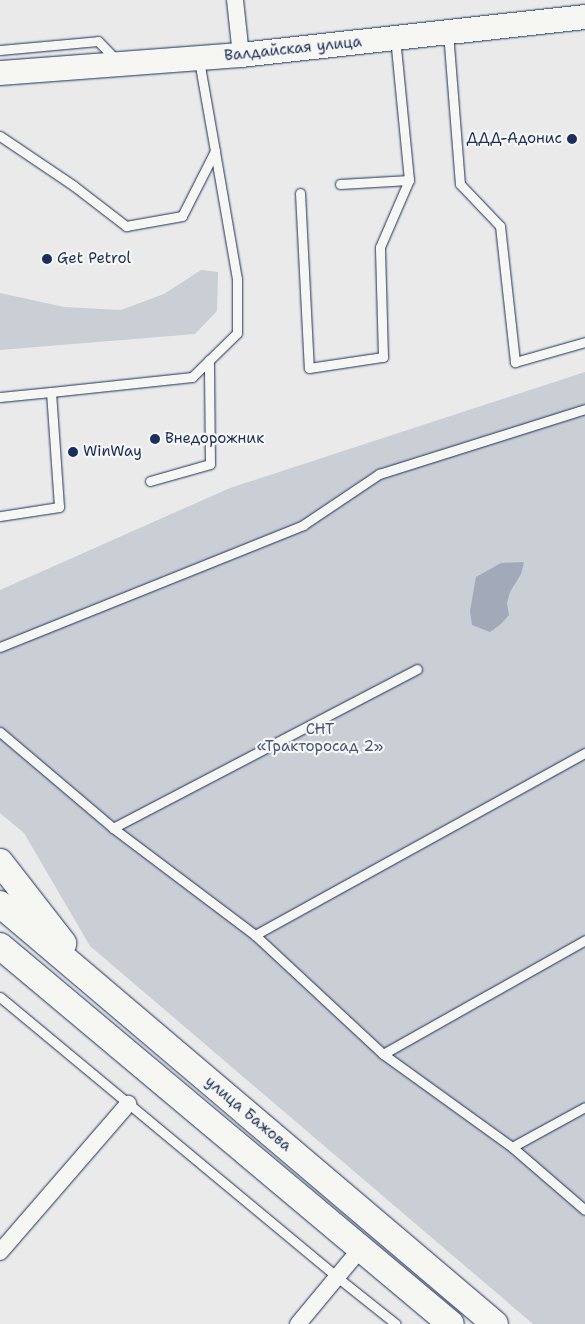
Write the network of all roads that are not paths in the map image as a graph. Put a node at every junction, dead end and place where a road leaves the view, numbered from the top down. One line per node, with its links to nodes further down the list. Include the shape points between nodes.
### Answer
1 (235, 0): 6 (street)
2 (585, 17): 3 (street, Валдайская улица)
3 (448, 32): 4 (street, Валдайская улица); 15 (lane, via 460,184 500,226 515,362)
4 (395, 38): 6 (street, Валдайская улица); 12 (lane)
5 (0, 50): 8 (lane, via 98,40)
6 (241, 55): 7 (street, Валдайская улица)
7 (199, 58): 8 (street, Валдайская улица); 11 (lane)
8 (120, 64): 9 (street, Валдайская улица)
9 (0, 73)
10 (0, 136): 11 (lane, via 126,226 182,216)
11 (214, 151): 16 (lane, via 237,279 237,334)
12 (409, 180): 13 (lane); 14 (lane, via 380,247 383,357 308,368)
13 (340, 184)
14 (300, 193)
15 (585, 342)
16 (209, 360): 17 (lane, via 192,377); 20 (lane, via 210,464)
17 (51, 392): 18 (lane); 21 (lane, via 59,507)
18 (0, 397)
19 (585, 409): 22 (lane, via 379,474 303,525)
20 (150, 481)
21 (0, 516)
22 (0, 647)
23 (417, 669): 26 (lane)
24 (0, 732): 26 (lane)
25 (585, 753): 29 (lane)
26 (113, 828): 29 (lane)
27 (0, 862): 32 (main road)
28 (0, 904): 32 (main road, улица Бажова)
29 (255, 936): 34 (lane)
30 (585, 940): 34 (lane)
31 (0, 946): 39 (main road, улица Бажова)
32 (107, 995): 45 (main road, улица Бажова)
33 (0, 997): 35 (lane)
34 (383, 1054): 37 (lane)
35 (128, 1104): 40 (street); 41 (lane)
36 (585, 1107): 37 (lane)
37 (512, 1147): 38 (lane)
38 (585, 1210)
39 (361, 1248): 41 (street); 44 (main road, улица Бажова)
40 (0, 1252)
41 (337, 1277): 42 (street); 43 (lane)
42 (298, 1324)
43 (396, 1324)
44 (451, 1324)
45 (495, 1324)

